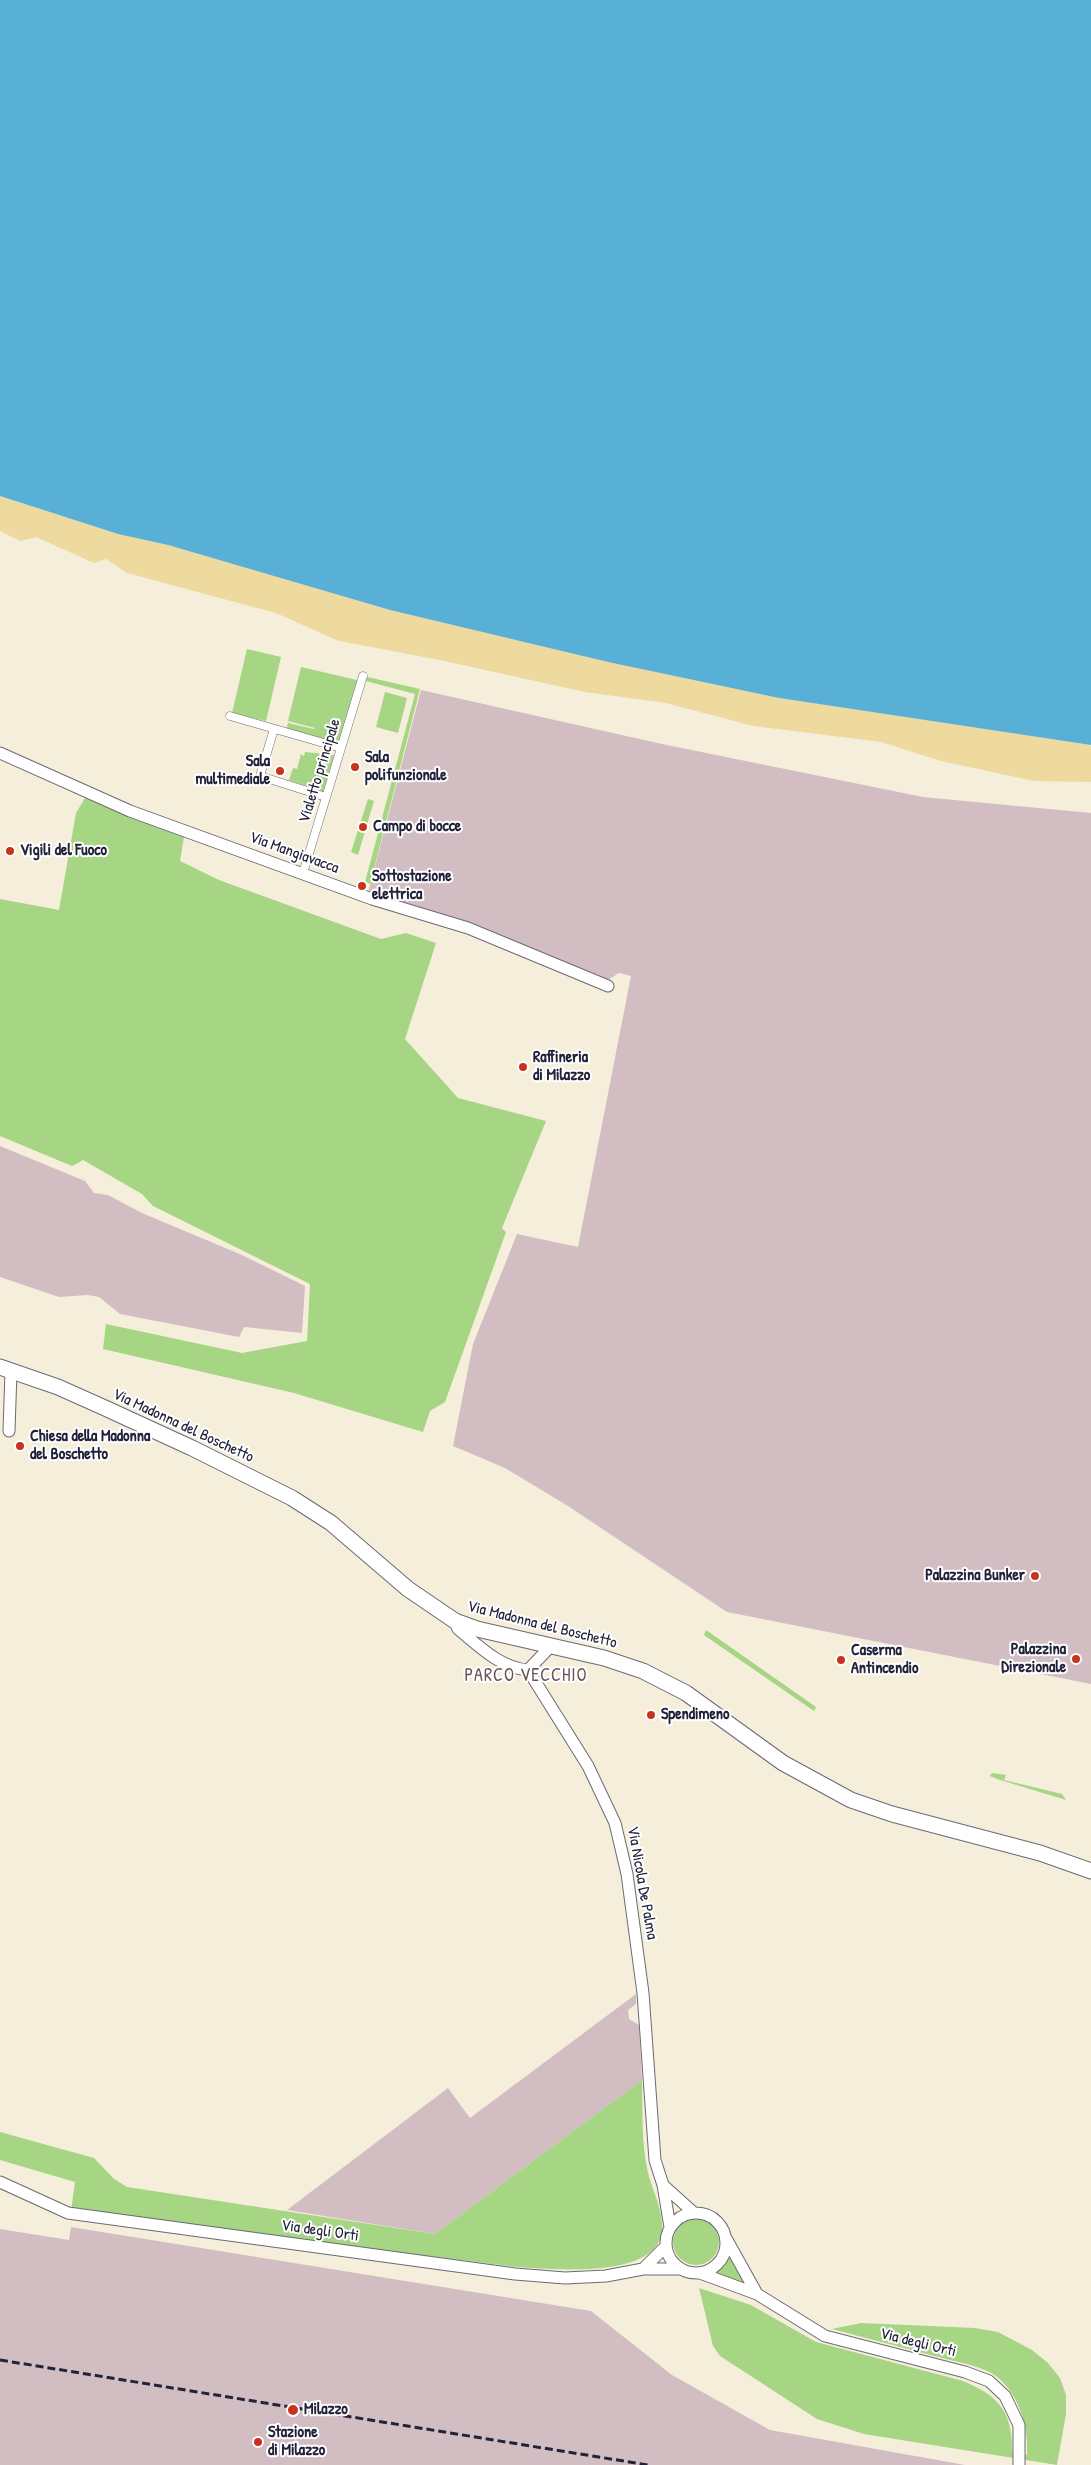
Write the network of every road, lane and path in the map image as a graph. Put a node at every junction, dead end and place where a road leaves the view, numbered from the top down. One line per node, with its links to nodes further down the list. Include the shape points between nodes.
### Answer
1 (363, 676): 4 (street, Vialetto principale)
2 (230, 716): 3 (street)
3 (274, 729): 4 (street); 6 (street, via 260,776)
4 (341, 748): 6 (street, Vialetto principale)
5 (0, 753): 7 (street, Via Mangiavacca, via 130,811)
6 (326, 797): 7 (street, Vialetto principale)
7 (303, 873): 8 (street, Via Mangiavacca, via 412,913 468,928)
8 (608, 986)
9 (6, 1369): 10 (street); 11 (main road, Via Madonna del Boschetto, via 105,1408 292,1498 331,1523 408,1589)
10 (9, 1431)
11 (455, 1621): 12 (main road, Via Madonna del Boschetto); 13 (street, via 458,1629 501,1662 514,1669)
12 (551, 1646): 13 (street); 14 (main road, Via Madonna del Boschetto, via 604,1658 667,1683 686,1693 783,1763 851,1800 892,1814)
13 (528, 1670): 18 (street, Via Nicola De Palma, via 588,1766 614,1823 627,1874 643,1993 655,2160)
14 (953, 1828): 15 (main road, Via Madonna del Boschetto, via 1021,1840); 16 (main road, Via Madonna del Boschetto)
15 (1091, 1861)
16 (1091, 1871)
17 (0, 2182): 23 (street, Via degli Orti, via 68,2213 515,2274 566,2278 606,2276)
18 (663, 2185): 19 (street); 20 (street, Via Nicola De Palma)
19 (693, 2212): 20 (street); 21 (street, via 712,2216 725,2230)
20 (670, 2227): 22 (street)
21 (727, 2240): 25 (street, via 717,2266); 26 (street, Via degli Orti)
22 (666, 2246): 23 (street); 24 (street, via 674,2263)
23 (643, 2269): 24 (street, Via degli Orti)
24 (681, 2269): 25 (street)
25 (700, 2273): 26 (street, Via degli Orti)
26 (757, 2294): 27 (street, Via degli Orti, via 825,2336 966,2372 989,2381 1005,2396 1015,2414 1021,2436)
27 (1020, 2463)

